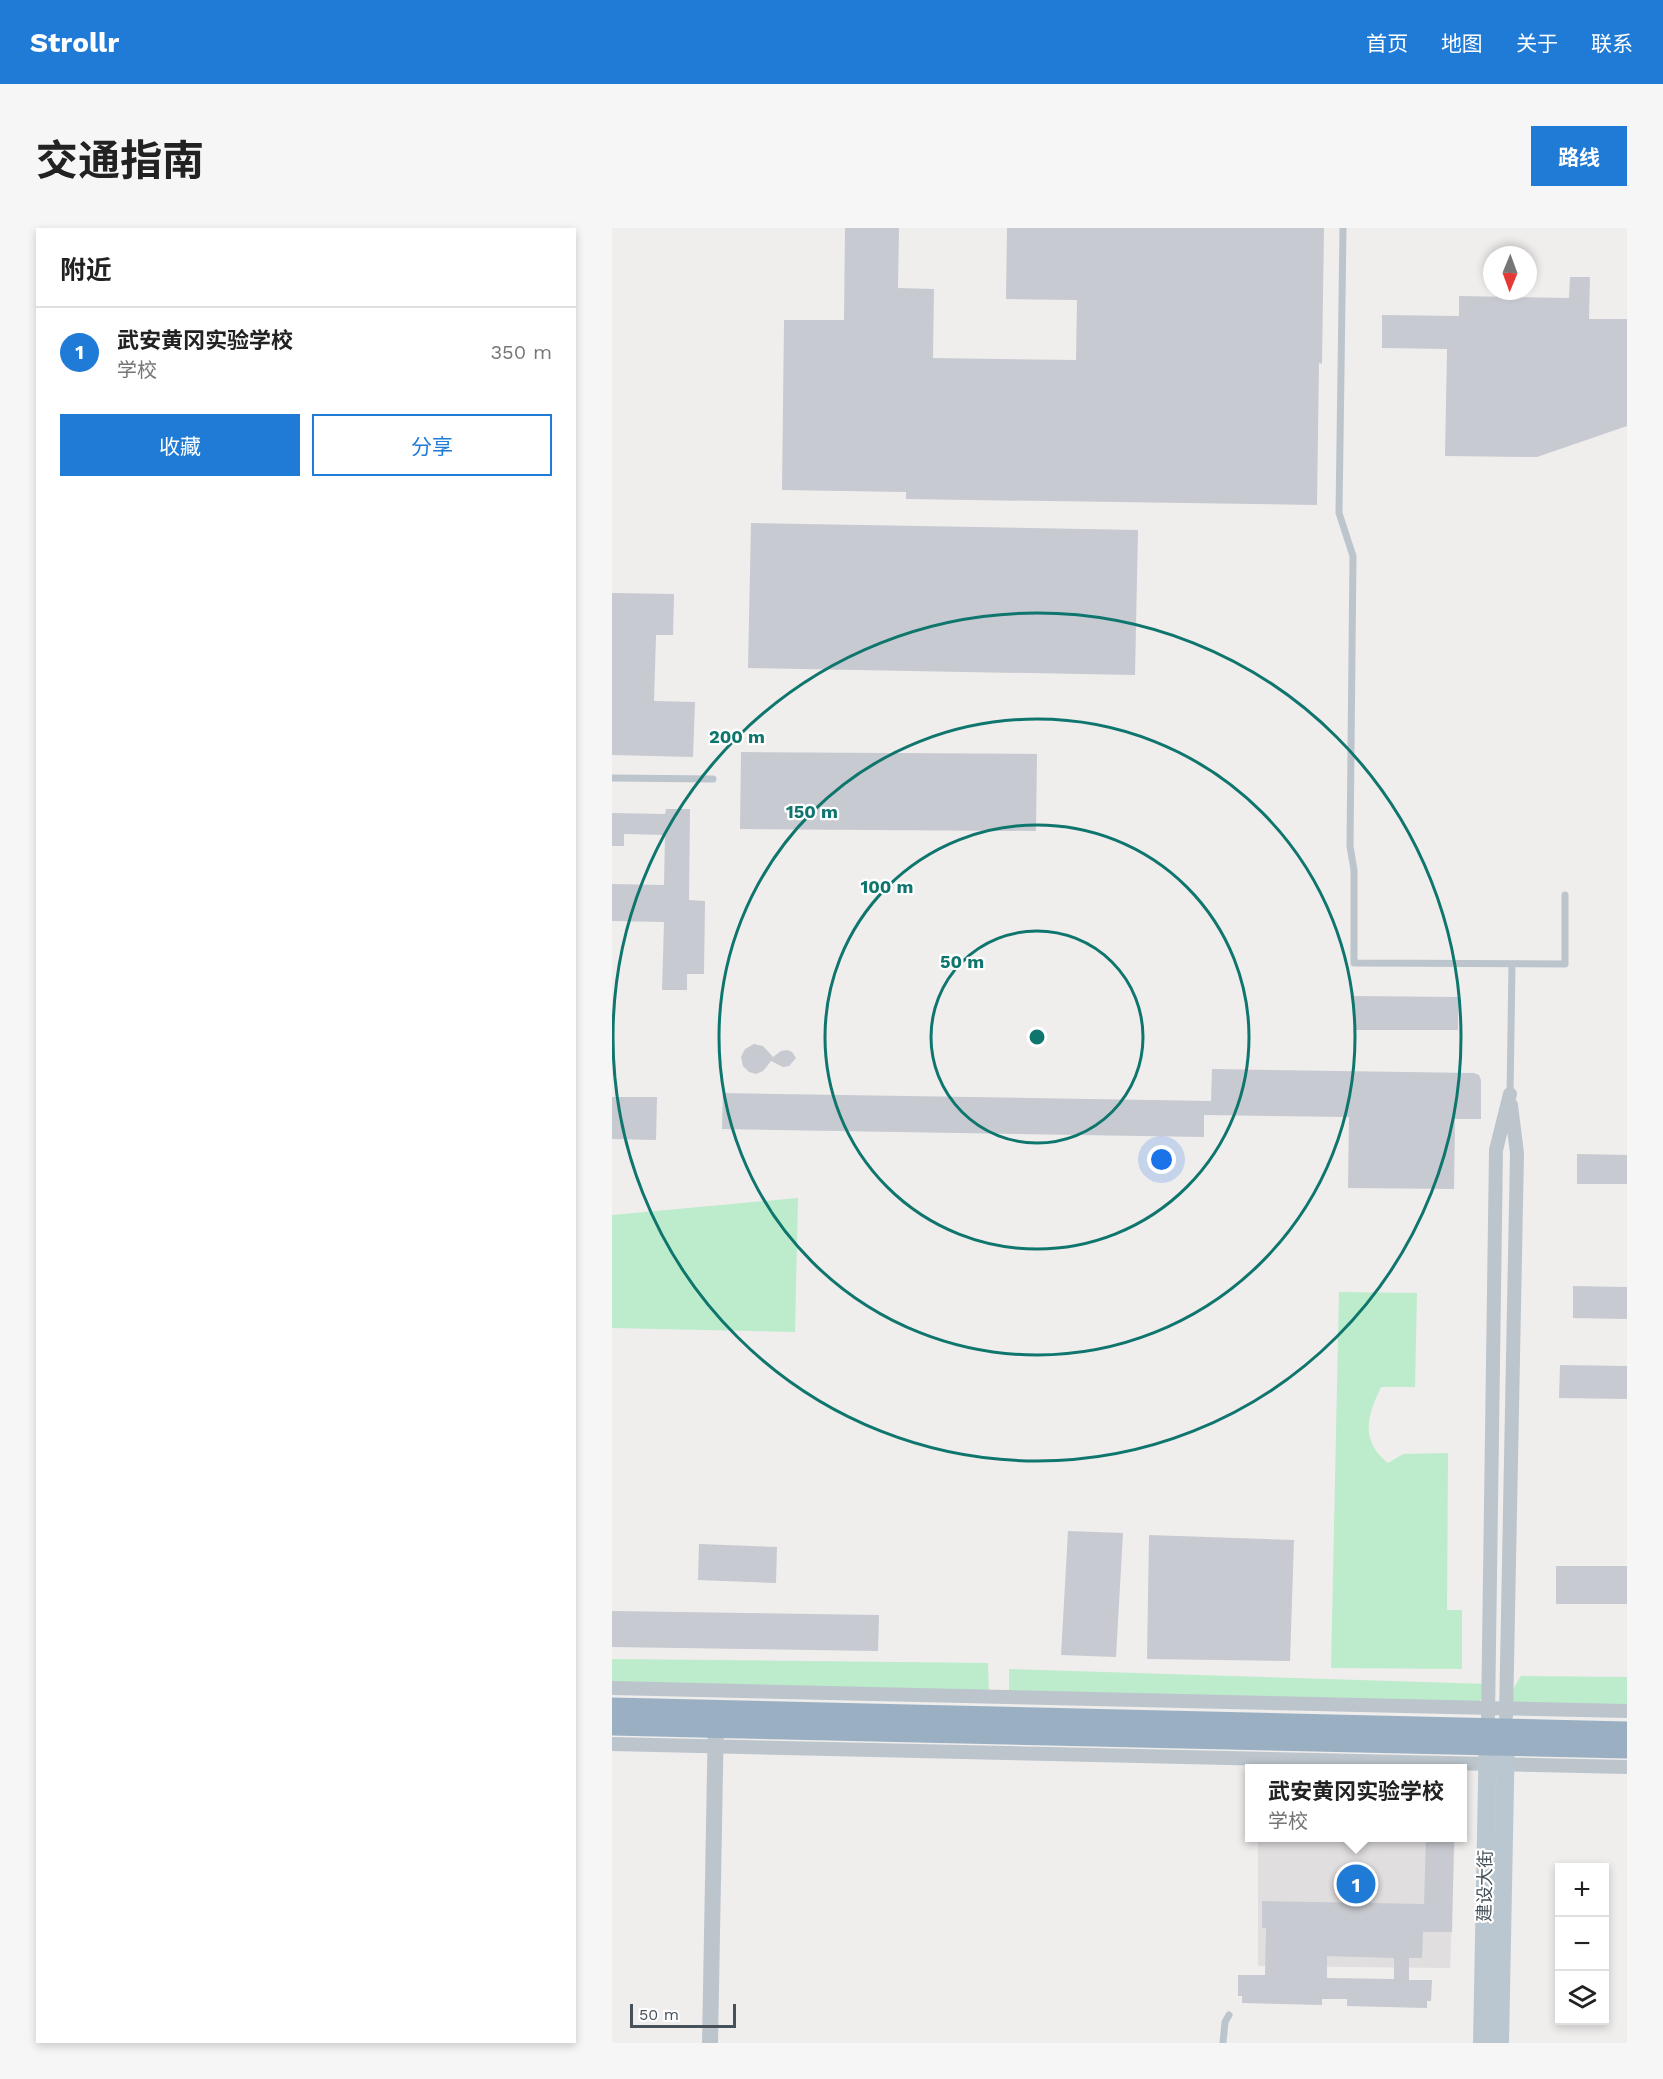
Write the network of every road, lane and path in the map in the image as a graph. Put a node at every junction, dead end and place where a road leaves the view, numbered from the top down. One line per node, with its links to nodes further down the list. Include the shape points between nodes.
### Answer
1 (1343, 228): 5 (lane, via 1339,513 1353,556 1350,846 1354,870 1354,963)
2 (612, 778): 3 (lane)
3 (713, 779)
4 (1565, 895): 5 (lane, via 1565,964)
5 (1512, 964): 6 (lane)
6 (1510, 1094): 13 (street, via 1516,1153); 13 (street, via 1497,1150)
7 (612, 1688): 13 (street)
8 (612, 1708): 11 (highway)
9 (1627, 1712): 13 (street)
10 (612, 1725): 11 (highway)
11 (716, 1728): 13 (highway); 14 (street); 18 (street)
12 (1627, 1732): 13 (highway)
13 (1497, 1737): 15 (highway); 16 (street); 20 (main road, 建设大街); 21 (main road, 建设大街)
14 (612, 1744)
15 (1627, 1748)
16 (1627, 1767)
17 (1230, 2015): 19 (lane, via 1225,2022)
18 (710, 2043)
19 (1224, 2043)
20 (1482, 2043)
21 (1500, 2043)

